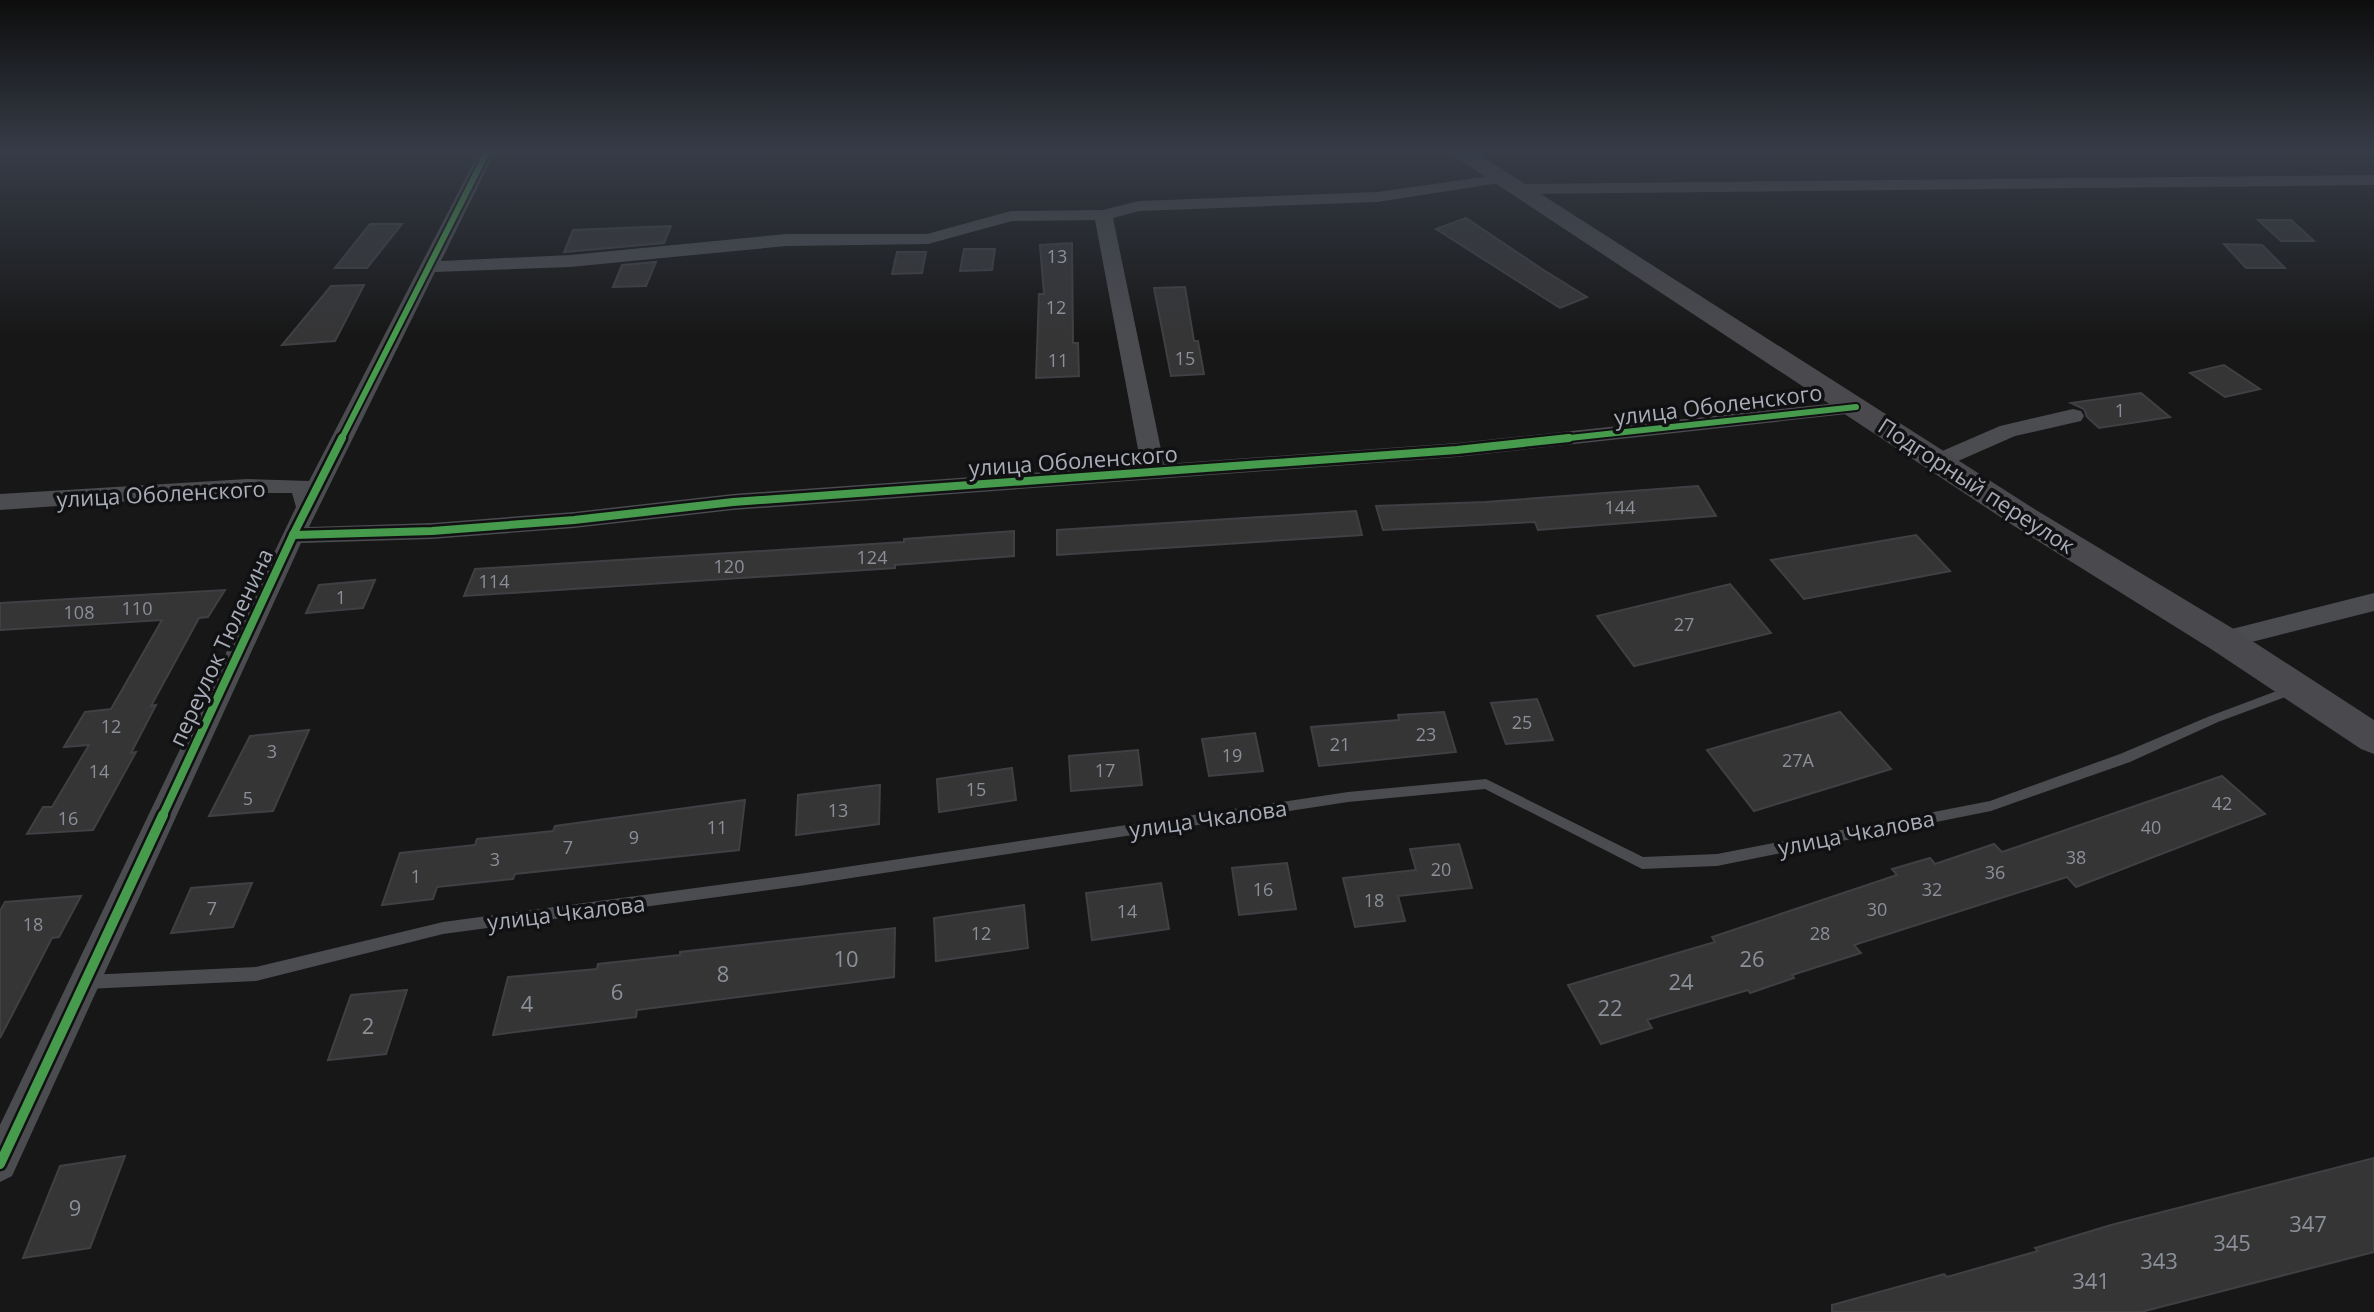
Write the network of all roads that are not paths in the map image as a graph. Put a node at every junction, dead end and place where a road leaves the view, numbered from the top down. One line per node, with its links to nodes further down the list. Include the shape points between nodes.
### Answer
1 (456, 213): 5 (street, переулок Тюленина)
2 (1110, 213): 4 (street)
3 (1553, 213): 6 (main road, Подгорный переулок)
4 (1103, 215): 5 (street, via 1011,216 928,239 786,240 570,261); 9 (street)
5 (429, 267): 11 (street, переулок Тюленина)
6 (1856, 407): 8 (main road, Подгорный переулок); 9 (street, улица Оболенского, via 1504,445)
7 (2073, 416): 8 (street, via 2008,431)
8 (1941, 460): 14 (main road, Подгорный переулок)
9 (1154, 472): 12 (street, улица Оболенского, via 733,502 558,522)
10 (0, 502): 11 (street, улица Оболенского, via 301,486)
11 (307, 506): 12 (street, переулок Тюленина)
12 (293, 535): 17 (street, переулок Тюленина)
13 (2374, 602): 14 (street)
14 (2224, 640): 15 (main road, Подгорный переулок)
15 (2297, 688): 16 (main road, Подгорный переулок); 17 (lane, улица Чкалова, via 1991,806 1717,860 1642,863 1486,784 1348,797 443,928 256,974)
16 (2374, 739)
17 (84, 982): 18 (street, переулок Тюленина)
18 (0, 1164)

